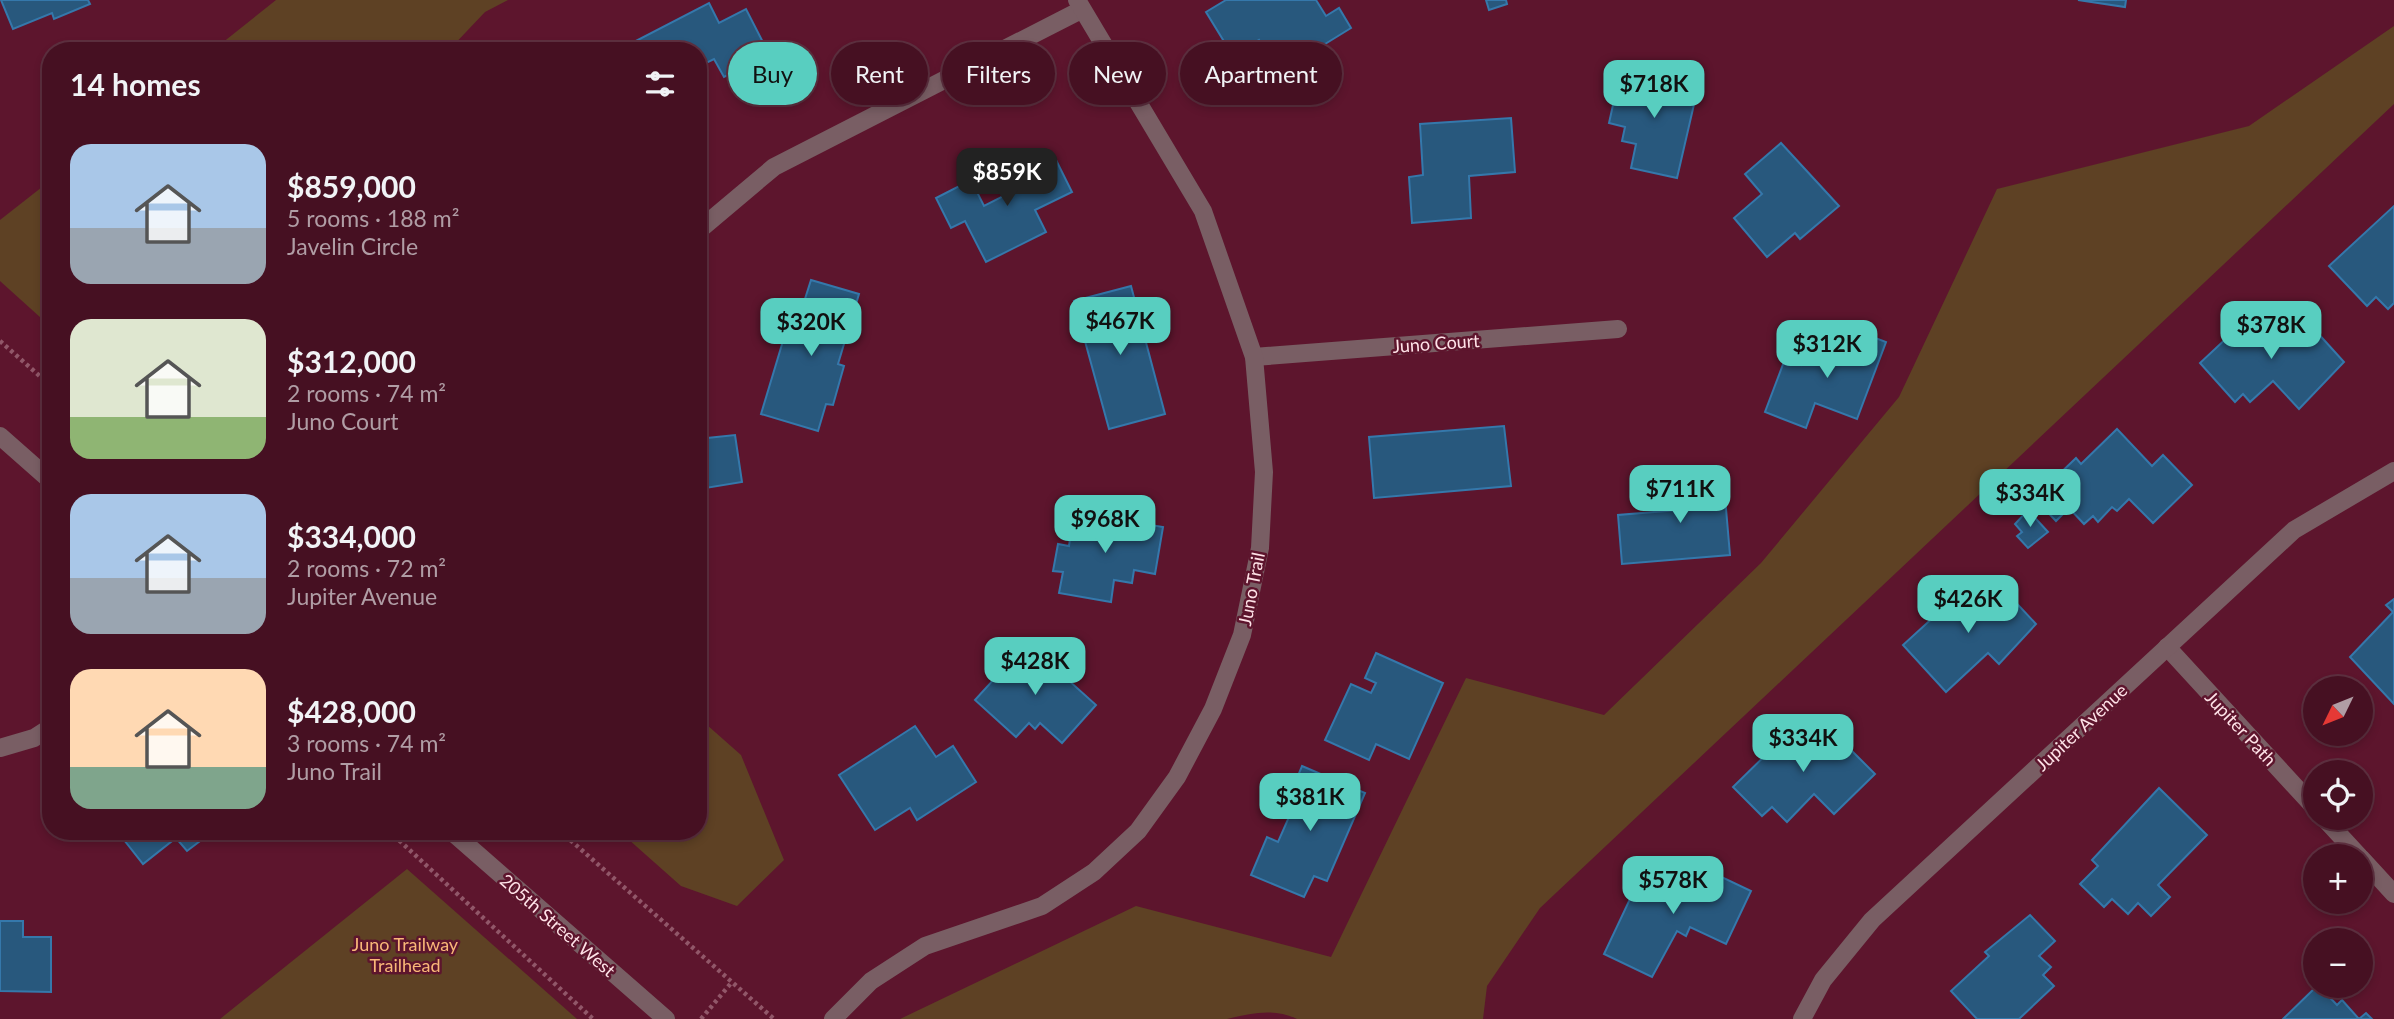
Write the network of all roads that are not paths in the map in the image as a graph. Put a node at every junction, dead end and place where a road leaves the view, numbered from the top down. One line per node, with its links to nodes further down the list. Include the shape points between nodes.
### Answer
1 (1079, 5): 2 (street, via 774,167); 4 (street, Juno Trail, via 1203,211)
2 (707, 223)
3 (1618, 329): 4 (street, Juno Court)
4 (1254, 357): 18 (street, Juno Trail, via 1264,472 1260,548 1242,635 1213,709 1177,777 1138,831 1094,872 1042,906 925,946 872,981)
5 (0, 436): 7 (street)
6 (2394, 471): 8 (street, Jupiter Avenue, via 2294,530)
7 (42, 473)
8 (2166, 647): 11 (street, Jupiter Path); 19 (street, Jupiter Avenue, via 1872,920 1823,980)
9 (42, 733): 10 (street)
10 (0, 748)
11 (2303, 795)
12 (2335, 830): 14 (street)
13 (461, 840): 17 (street, 205th Street West)
14 (2348, 844)
15 (2373, 871): 16 (street)
16 (2394, 894)
17 (666, 1019)
18 (833, 1019)
19 (1802, 1019)

